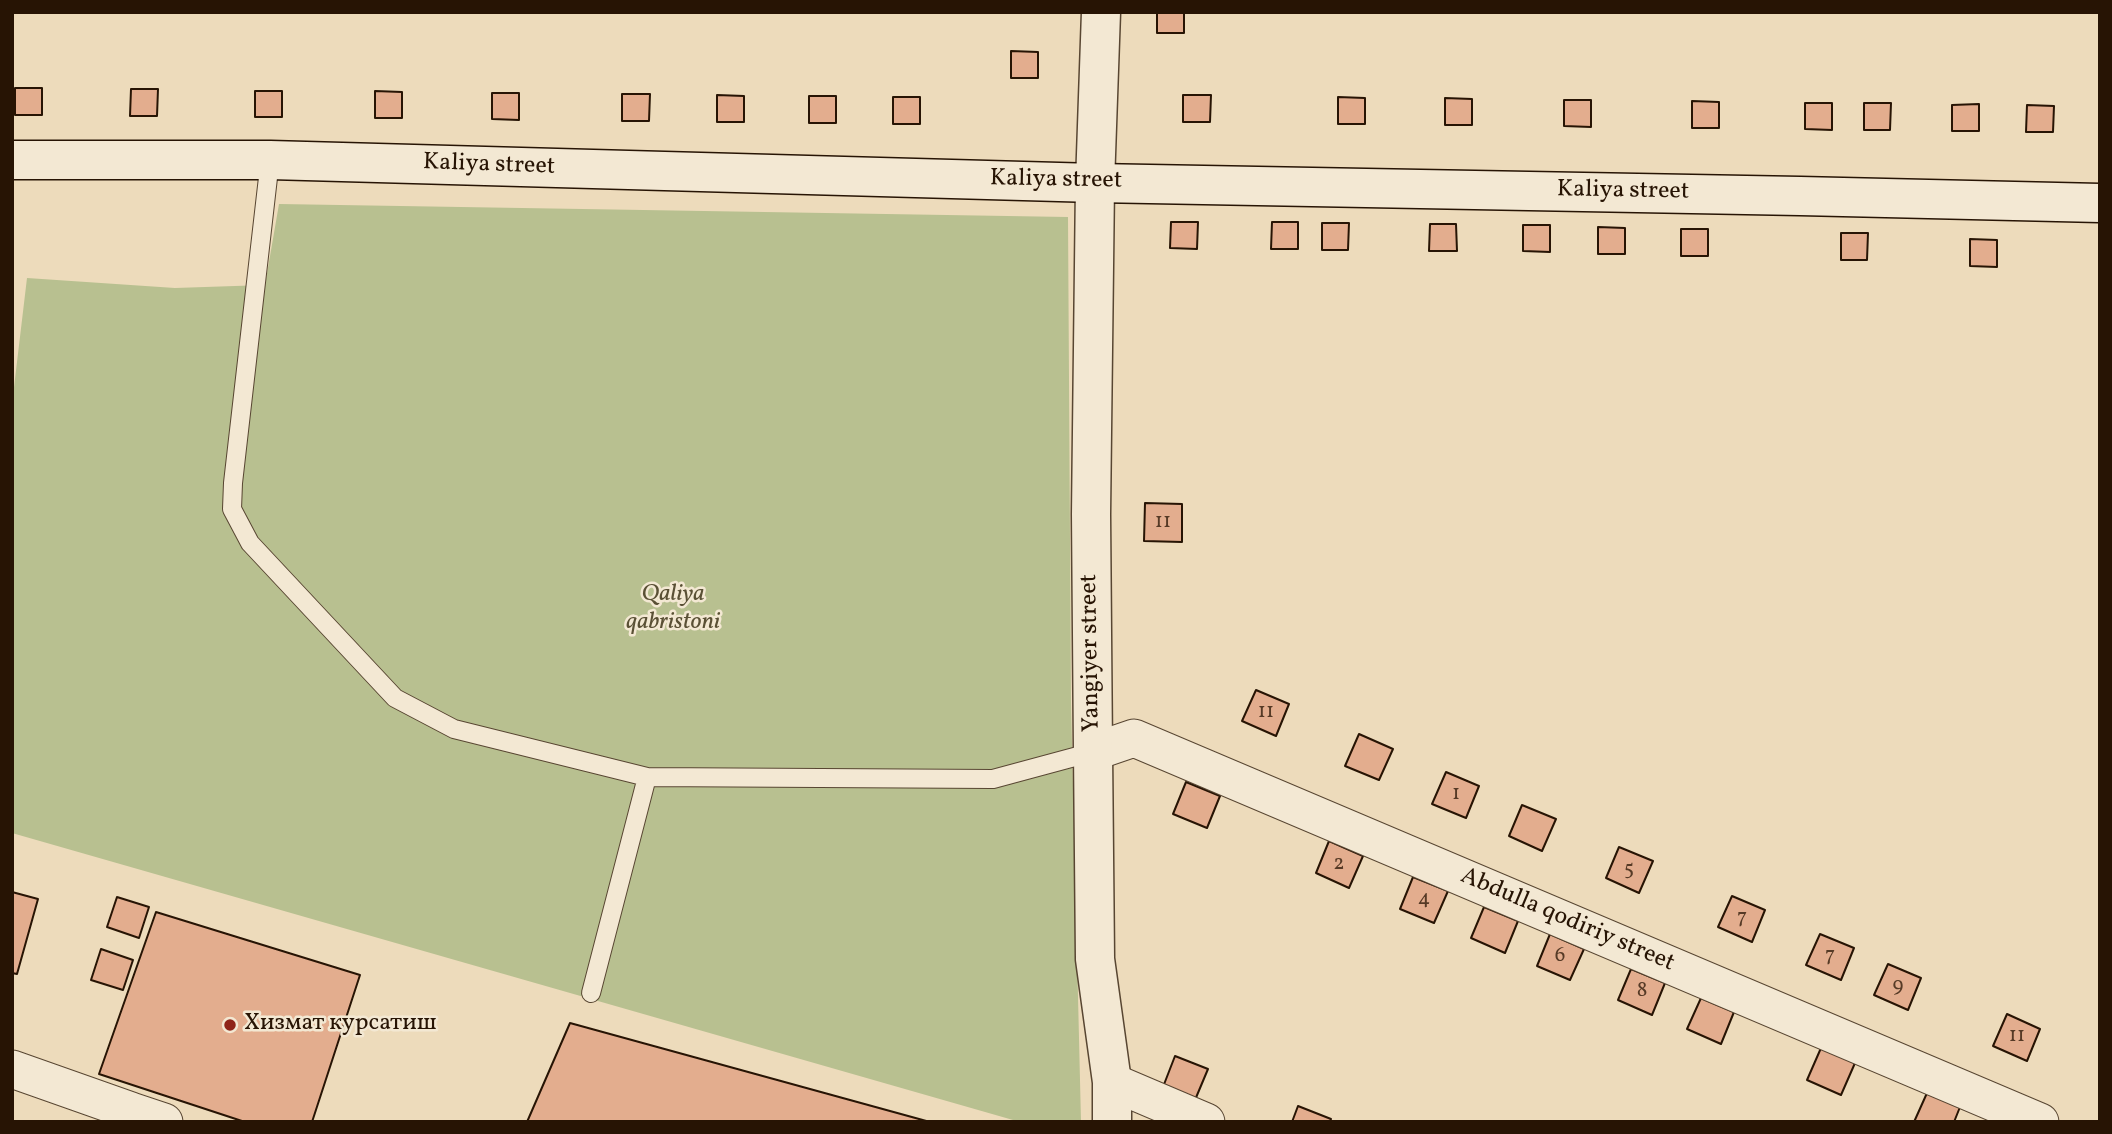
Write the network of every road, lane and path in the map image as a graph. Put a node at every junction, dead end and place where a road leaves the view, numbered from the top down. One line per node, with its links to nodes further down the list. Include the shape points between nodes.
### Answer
1 (1101, 12): 4 (main road, Yangiyer street)
2 (12, 160): 3 (main road, Kaliya street)
3 (270, 160): 4 (main road, Kaliya street); 7 (lane, via 233,483 232,509 250,542 395,698 454,729)
4 (1095, 183): 5 (main road, Kaliya street); 6 (main road, Yangiyer street)
5 (2100, 203)
6 (1093, 752): 7 (lane, via 993,779); 10 (main road, Yangiyer street, via 1095,959); 14 (street, Abdulla qodiriy street, via 1134,738)
7 (647, 777): 8 (lane)
8 (591, 993)
9 (12, 1069): 11 (street)
10 (1112, 1082): 12 (main road, Yangiyer street); 13 (street)
11 (141, 1118)
12 (1112, 1122)
13 (1206, 1122)
14 (2040, 1122)

